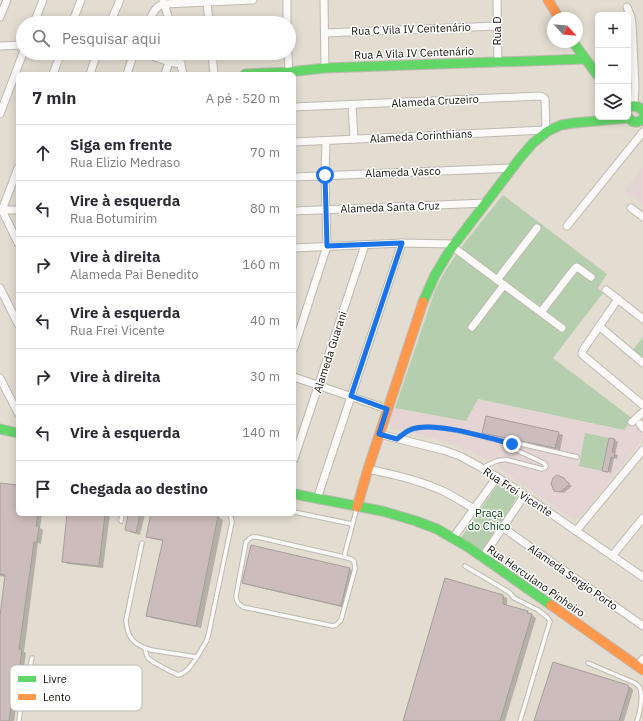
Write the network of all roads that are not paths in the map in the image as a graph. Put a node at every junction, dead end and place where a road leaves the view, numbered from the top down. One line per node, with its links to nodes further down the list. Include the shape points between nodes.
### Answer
1 (7, 0): 21 (street)
2 (43, 0): 14 (street)
3 (81, 0): 15 (street)
4 (120, 0): 16 (street)
5 (253, 0): 11 (street)
6 (287, 0): 20 (street)
7 (324, 0): 23 (street)
8 (497, 0): 22 (street, Rua D)
9 (548, 0): 13 (street)
10 (164, 2): 11 (street); 17 (street, via 156,8); 18 (street)
11 (207, 2): 19 (street)
12 (627, 7): 48 (street, via 632,25 635,86)
13 (555, 12)
14 (37, 16)
15 (75, 16)
16 (113, 16)
17 (152, 16)
18 (168, 16)
19 (209, 16)
20 (287, 16)
21 (0, 17)
22 (497, 26): 23 (street, Rua C Vila IV Centenário); 37 (street, Rua D)
23 (325, 33): 39 (street)
24 (16, 45): 25 (street)
25 (0, 46)
26 (577, 48): 27 (street)
27 (585, 59): 37 (street, Rua A Vila IV Centenário); 47 (street)
28 (20, 60): 53 (street)
29 (58, 60): 40 (street)
30 (95, 60): 41 (street)
31 (132, 60): 42 (street)
32 (164, 60): 36 (street)
33 (180, 60): 38 (street)
34 (213, 60): 45 (street)
35 (288, 60): 46 (street)
36 (169, 62): 38 (street); 43 (street)
37 (498, 63): 39 (street, Rua A Vila IV Centenário)
38 (181, 64): 44 (street)
39 (325, 68): 46 (street, Rua A Vila IV Centenário)
40 (54, 72)
41 (91, 72)
42 (128, 72)
43 (166, 72)
44 (183, 72)
45 (214, 72)
46 (289, 72)
47 (595, 72)
48 (631, 103)
49 (352, 105): 50 (street, Alameda Cruzeiro); 57 (street, Alameda Cruzeiro, via 542,96 545,99); 59 (street)
50 (296, 107)
51 (631, 111): 52 (street, via 640,107)
52 (643, 111)
53 (0, 114)
54 (631, 119): 56 (street, via 632,122)
55 (602, 120): 57 (street, via 570,123)
56 (642, 120)
57 (547, 131): 59 (street, Alameda Corinthians); 62 (street)
58 (643, 132): 73 (street)
59 (354, 139): 60 (street, Alameda Corinthians)
60 (326, 141): 61 (street, Alameda Corinthians); 64 (street)
61 (296, 142)
62 (513, 168): 64 (street, Alameda Vasco); 66 (street)
63 (16, 173): 68 (street)
64 (325, 175): 65 (street, Alameda Vasco); 70 (street)
65 (296, 177)
66 (486, 203): 70 (street, Alameda Santa Cruz); 79 (street)
67 (631, 208): 72 (street)
68 (1, 210): 69 (street); 75 (street)
69 (16, 210)
70 (326, 210): 71 (street, Alameda Santa Cruz); 78 (street)
71 (296, 211)
72 (643, 217)
73 (567, 226)
74 (537, 228): 82 (street)
75 (16, 239)
76 (402, 243): 77 (street); 79 (street); 99 (street)
77 (365, 245): 78 (street); 98 (street, Alameda Guarani)
78 (327, 246): 80 (street); 93 (street)
79 (454, 246): 82 (street); 101 (street, via 438,269 422,304)
80 (296, 248)
81 (591, 277): 87 (street, via 575,268)
82 (497, 280): 83 (street)
83 (504, 285): 87 (street); 91 (street)
84 (0, 288): 89 (street)
85 (606, 290): 86 (street)
86 (618, 299): 88 (street); 90 (street)
87 (541, 312): 92 (street)
88 (643, 319)
89 (16, 320)
90 (599, 326): 94 (street); 100 (street, via 582,354)
91 (472, 327)
92 (562, 328)
93 (296, 342)
94 (643, 363)
95 (0, 378): 97 (street)
96 (296, 378): 98 (street)
97 (2, 385): 102 (street)
98 (319, 385): 99 (street); 111 (street, Alameda Guarani)
99 (351, 396): 101 (street); 118 (street)
100 (643, 405)
101 (387, 409): 107 (street)
102 (16, 410)
103 (643, 412): 104 (street)
104 (632, 422)
105 (0, 429): 106 (street)
106 (16, 433)
107 (379, 434): 108 (street, Rua Frei Vicente); 114 (street)
108 (397, 439): 109 (lane, via 410,430 425,427 459,431); 113 (street, Rua Frei Vicente, via 443,450)
109 (512, 444): 112 (lane); 113 (lane, via 516,450 544,463 545,468 503,459)
110 (643, 450): 128 (street)
111 (296, 453)
112 (577, 457)
113 (482, 468): 115 (street, Rua Frei Vicente)
114 (368, 469): 119 (street); 120 (street, via 426,484 458,498)
115 (497, 477): 117 (street, Rua Frei Vicente); 120 (street)
116 (296, 494): 118 (street, Rua Herculano Pinheiro)
117 (524, 496): 127 (street); 128 (street, Rua Frei Vicente)
118 (317, 499): 119 (street, Rua Herculano Pinheiro)
119 (357, 507): 126 (lane); 129 (street, Rua Herculano Pinheiro, via 400,516)
120 (474, 509): 129 (street)
121 (296, 512): 126 (lane)
122 (122, 516): 125 (lane)
123 (230, 516): 138 (lane, via 232,522 209,632)
124 (643, 518): 131 (street)
125 (121, 521)
126 (352, 524): 132 (lane)
127 (502, 527): 133 (street); 136 (street, Alameda Sergio Porto)
128 (576, 531): 131 (street, Rua Frei Vicente)
129 (453, 538): 133 (street, Rua Herculano Pinheiro)
130 (142, 543): 137 (lane, via 126,620 128,634)
131 (612, 556): 135 (street, Rua Frei Vicente)
132 (344, 557): 132 (lane, via 252,537 246,542 236,600 243,607 336,625 341,620 355,569 354,561)
133 (482, 558): 142 (street, Rua Herculano Pinheiro)
134 (465, 566): 145 (lane, via 507,591 514,598 538,610 550,621)
135 (643, 577)
136 (643, 626)
137 (145, 648): 138 (lane); 138 (lane, via 151,661 178,675 185,672)
138 (197, 657)
139 (32, 658): 141 (lane)
140 (588, 663): 146 (lane, via 635,683 640,688 643,695)
141 (30, 665)
142 (641, 665)
143 (20, 711): 144 (lane)
144 (19, 721)
145 (520, 721)
146 (637, 721)

